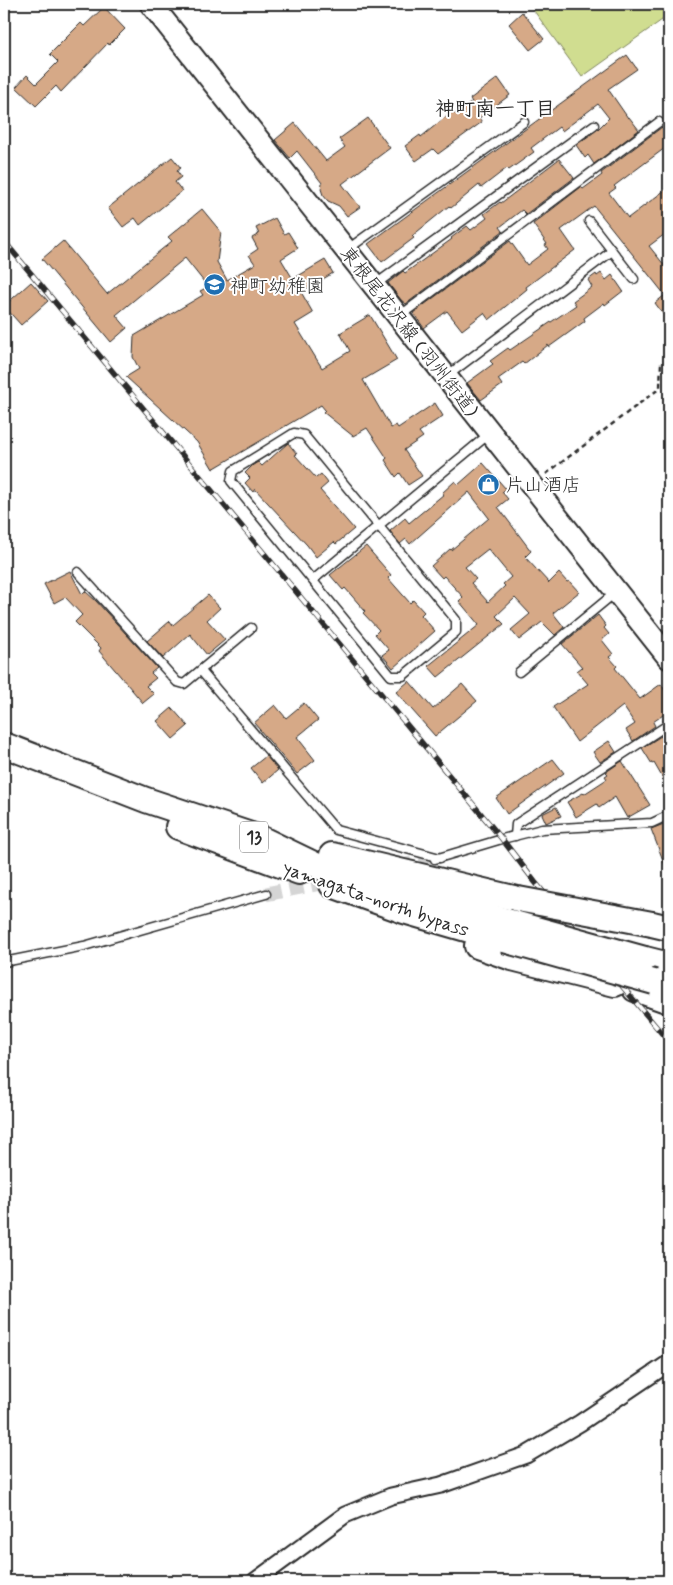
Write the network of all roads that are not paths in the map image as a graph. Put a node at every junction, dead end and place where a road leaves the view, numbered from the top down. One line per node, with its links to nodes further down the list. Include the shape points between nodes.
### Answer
1 (151, 4): 6 (main road, 東根尾花沢線 (羽州街道))
2 (524, 122): 6 (lane)
3 (659, 122): 10 (lane)
4 (594, 125): 9 (lane)
5 (589, 221): 7 (lane)
6 (347, 250): 9 (main road, 東根尾花沢線 (羽州街道))
7 (612, 251): 8 (lane); 11 (lane)
8 (634, 279)
9 (375, 286): 10 (main road, 東根尾花沢線 (羽州街道))
10 (399, 317): 11 (main road, 東根尾花沢線 (羽州街道))
11 (447, 376): 12 (main road, 東根尾花沢線 (羽州街道))
12 (491, 432): 13 (lane); 16 (main road, 東根尾花沢線 (羽州街道))
13 (379, 526): 15 (lane); 15 (lane, via 456,620 456,632 403,676 391,676); 15 (lane, via 304,435 294,433 233,471 231,481)
14 (78, 572): 19 (lane, via 177,682 184,684)
15 (313, 580)
16 (617, 592): 18 (main road, 東根尾花沢線 (羽州街道)); 20 (lane)
17 (252, 628): 19 (lane)
18 (669, 658)
19 (200, 670): 25 (lane, via 336,830 437,859)
20 (519, 672)
21 (669, 724): 25 (lane, via 516,824)
22 (4, 745): 26 (highway, yamagata-north bypass / 13)
23 (4, 763): 26 (highway, yamagata-north bypass / 13)
24 (669, 816): 25 (lane, via 652,823 542,829)
25 (515, 836)
26 (257, 847): 28 (highway, bridge, via 381,865 518,899); 29 (highway, yamagata-north bypass / 13); 31 (highway, via 360,908 512,958)
27 (266, 894): 30 (lane, via 84,946)
28 (660, 926)
29 (506, 931): 31 (highway, yamagata-north bypass / 13, bridge); 31 (highway, yamagata-north bypass / 13, bridge, via 645,958)
30 (4, 962)
31 (648, 981): 32 (highway)
32 (669, 1001)
33 (669, 1363): 34 (street, via 580,1423 526,1454 441,1484 390,1496 345,1515)
34 (255, 1581)

